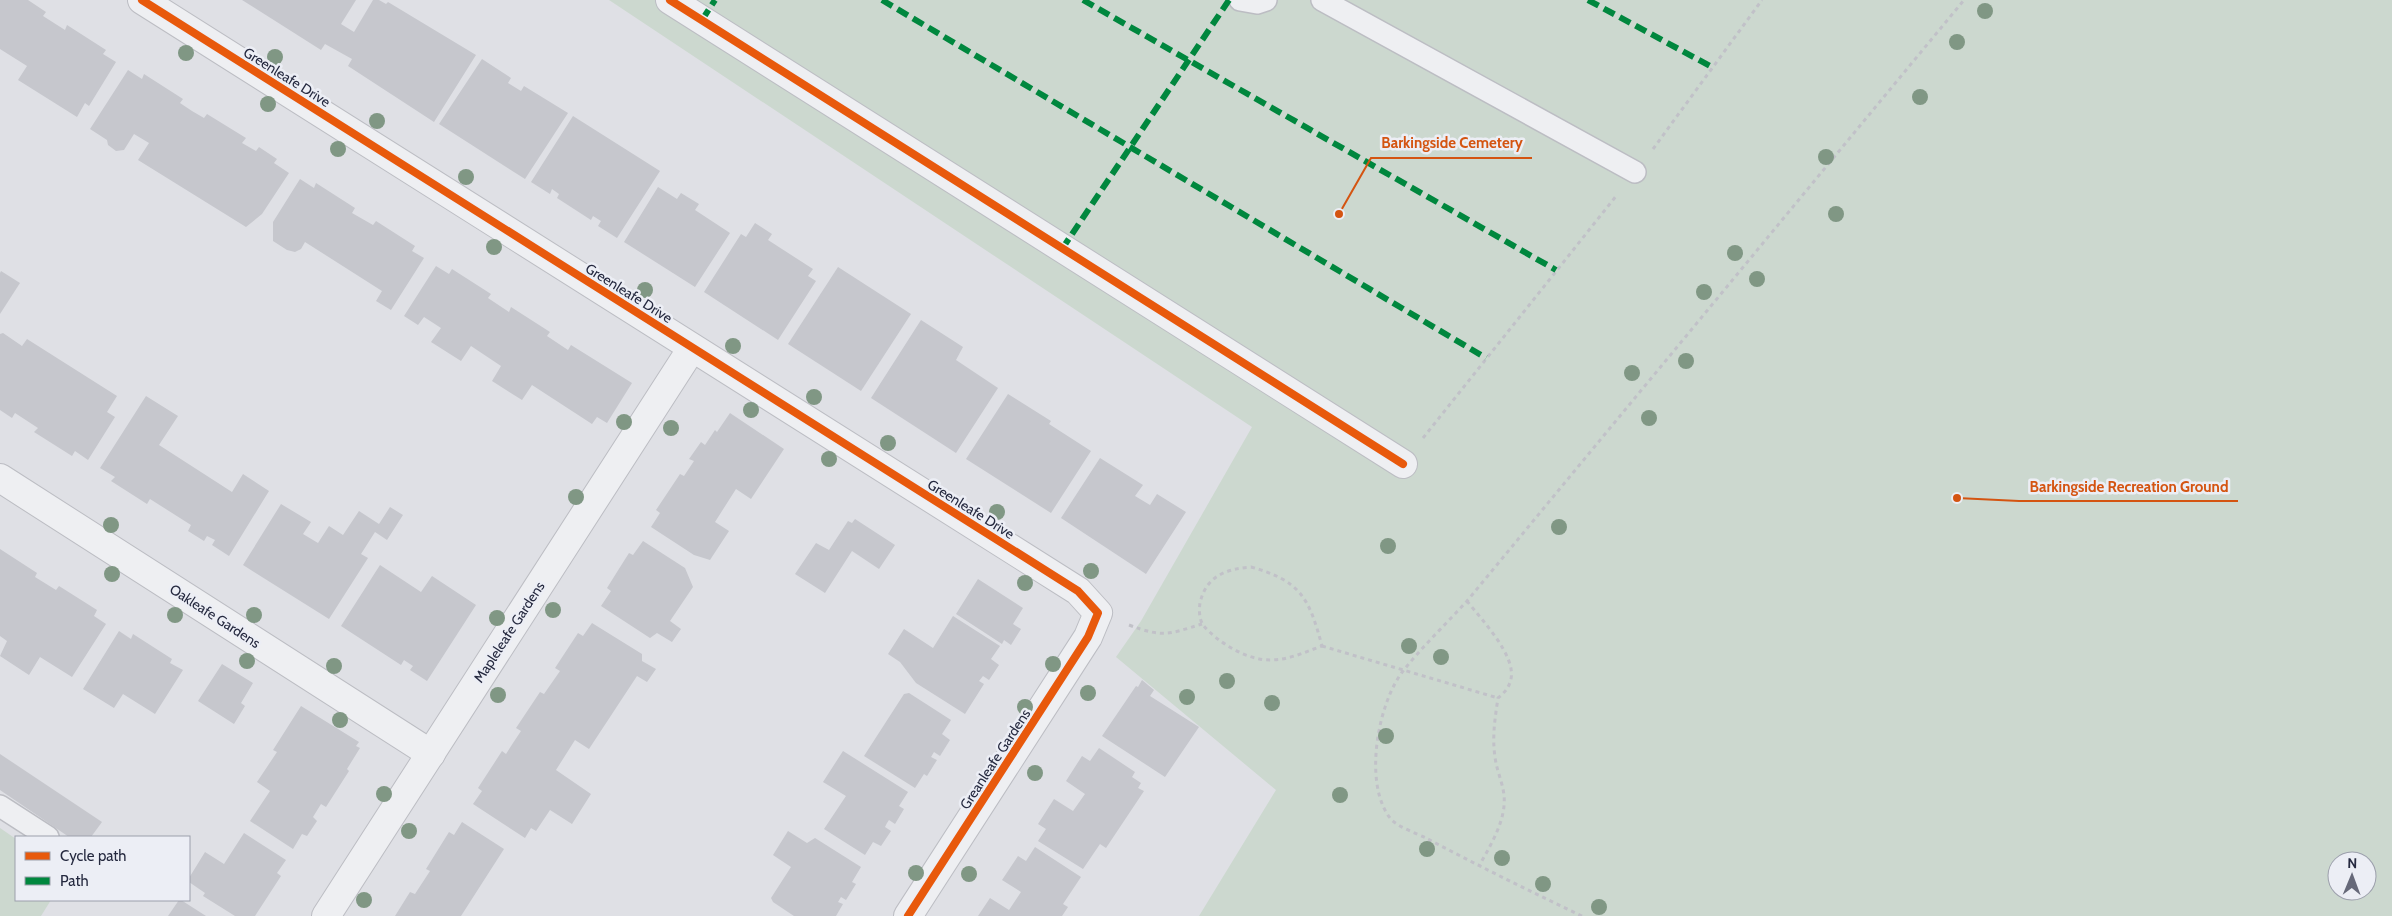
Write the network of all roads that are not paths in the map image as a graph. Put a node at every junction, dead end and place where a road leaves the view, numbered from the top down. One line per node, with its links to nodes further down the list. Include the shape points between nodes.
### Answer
1 (142, 0): 7 (street, Greenleafe Drive)
2 (670, 0): 8 (street)
3 (1240, 0): 4 (lane, via 1257,3)
4 (1266, 0)
5 (1322, 0): 6 (lane)
6 (1635, 172)
7 (692, 348): 10 (street, Greenleafe Drive, via 1078,591); 11 (street, Mapleleafe Gardens)
8 (1403, 464)
9 (0, 478): 11 (street, Oakleafe Gardens)
10 (1098, 612): 15 (street, Greanleafe Gardens, via 1088,637)
11 (431, 754): 14 (street, Mapleleafe Gardens)
12 (0, 806): 13 (lane)
13 (46, 836)
14 (326, 916)
15 (908, 916)

